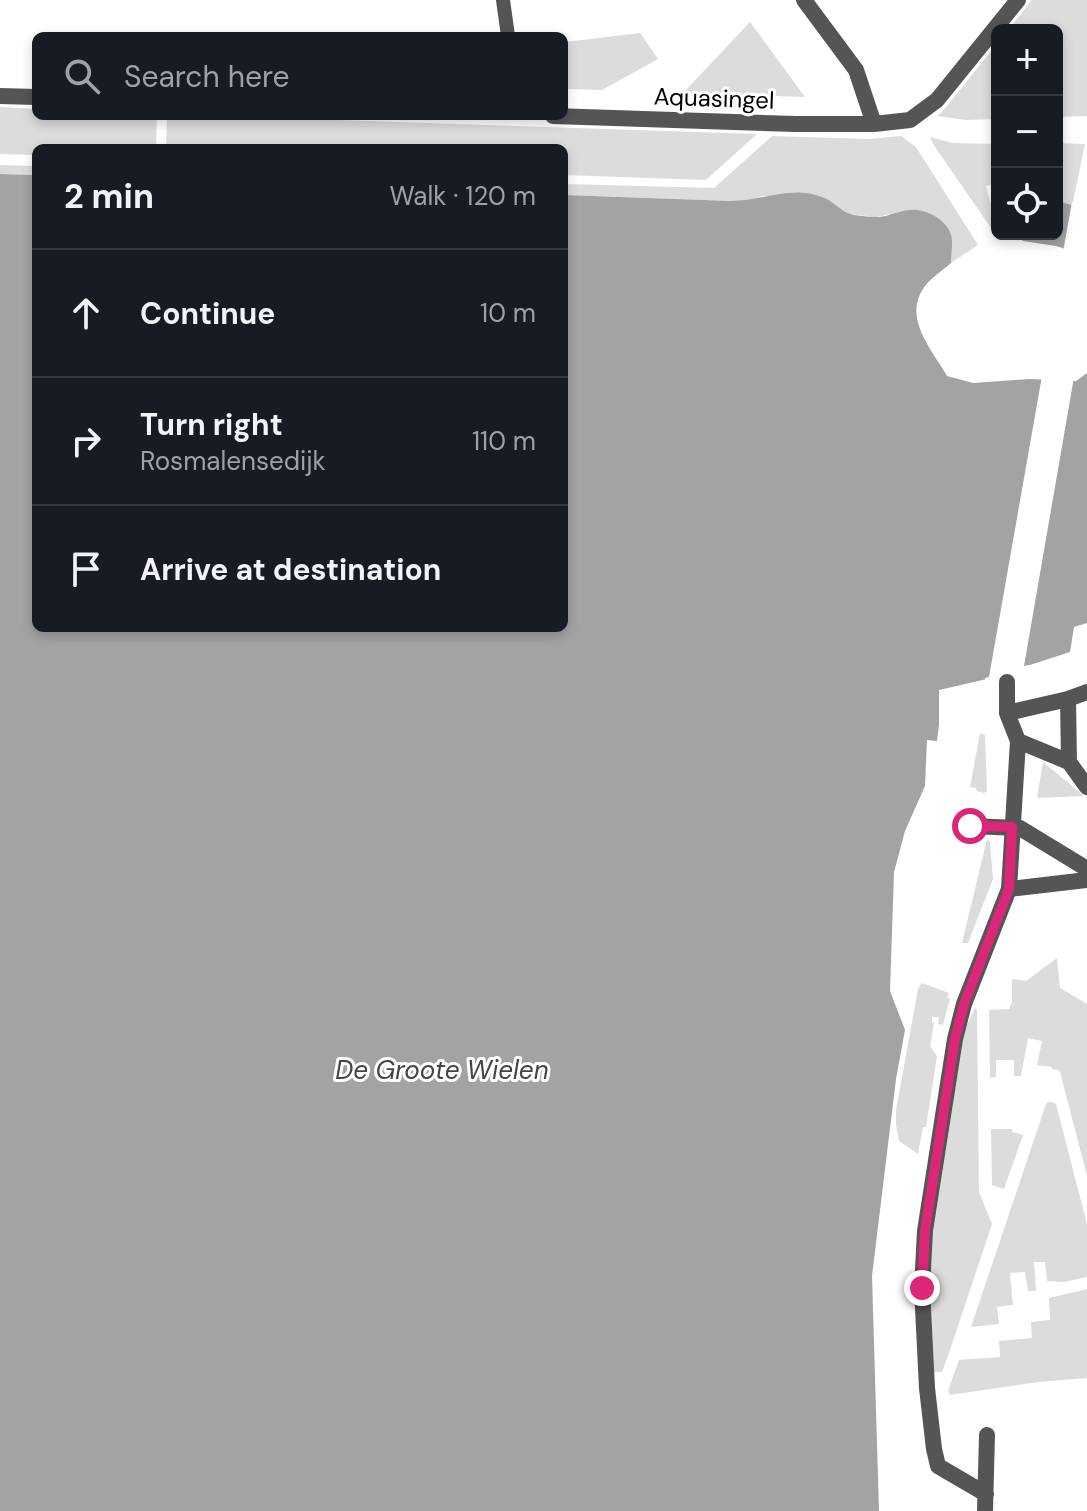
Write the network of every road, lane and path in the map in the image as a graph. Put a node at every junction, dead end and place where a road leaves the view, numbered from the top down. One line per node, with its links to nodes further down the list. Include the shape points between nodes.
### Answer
1 (503, 0): 4 (lane)
2 (804, 0): 8 (street, via 856,70)
3 (1018, 0): 8 (street, Aquasingel, via 937,100 910,120)
4 (507, 32)
5 (0, 96): 6 (street)
6 (32, 97)
7 (568, 117): 8 (street, Aquasingel)
8 (874, 124)
9 (1007, 682): 12 (street)
10 (1087, 692): 11 (street)
11 (1068, 699): 12 (street); 14 (street)
12 (1007, 713): 13 (street)
13 (1018, 741): 14 (street); 17 (street)
14 (1069, 762): 15 (street)
15 (1087, 787)
16 (970, 826): 17 (street)
17 (1012, 827): 18 (street); 20 (street)
18 (1087, 869)
19 (1087, 880): 20 (street)
20 (1009, 889): 22 (street, via 955,1039 925,1231 922,1288 938,1466)
21 (987, 1435): 22 (street)
22 (986, 1503)

